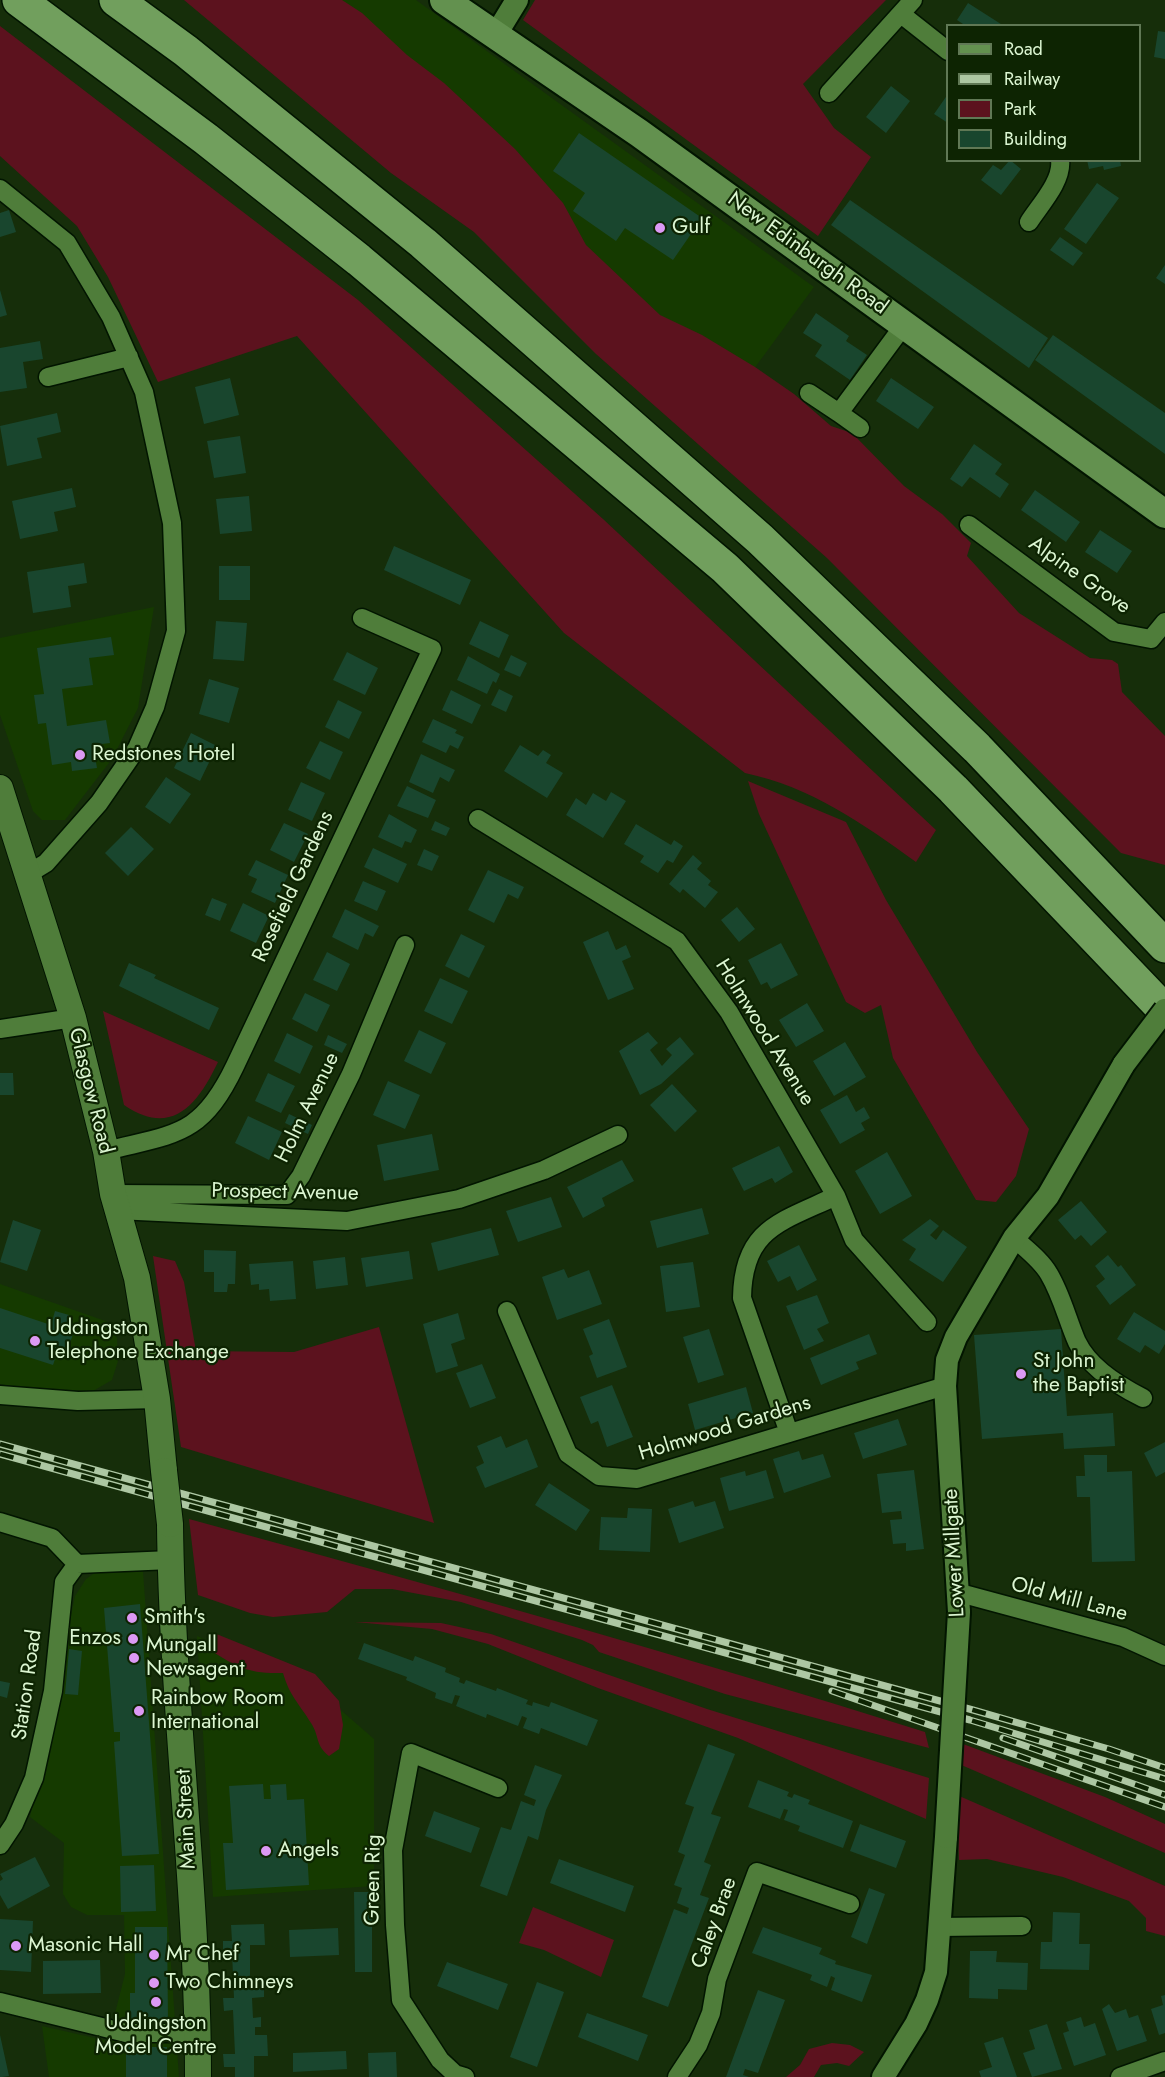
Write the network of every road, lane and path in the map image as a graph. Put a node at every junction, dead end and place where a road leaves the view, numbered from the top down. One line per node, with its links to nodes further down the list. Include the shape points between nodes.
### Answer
1 (19, 0): 28 (highway, via 206,139 359,260 725,568 952,789)
2 (116, 0): 27 (highway, via 186,51 423,243 760,539 977,748)
3 (444, 0): 6 (main road, New Edinburgh Road)
4 (517, 0): 6 (street)
5 (907, 7): 7 (street); 8 (street)
6 (495, 36): 12 (main road, New Edinburgh Road, via 639,133)
7 (946, 49)
8 (828, 93)
9 (1059, 162): 11 (street, via 1051,189)
10 (0, 189): 13 (street, via 67,243 111,317)
11 (1029, 222)
12 (904, 325): 16 (street); 18 (main road, New Edinburgh Road)
13 (129, 357): 14 (street); 25 (street, via 144,392 171,523 176,631 156,707 137,748 99,803 46,863)
14 (48, 377)
15 (809, 393): 16 (street)
16 (839, 413): 17 (street)
17 (860, 428)
18 (1165, 514)
19 (969, 525): 22 (street, Alpine Grove, via 1114,633)
20 (362, 618): 32 (street, Rosefield Gardens, via 432,649 235,1066 215,1104 188,1128)
21 (1165, 622): 22 (street, Alpine Grove)
22 (1158, 644)
23 (0, 788): 25 (main road, Glasgow Road)
24 (478, 819): 33 (street, Holmwood Avenue, via 677,941 729,1012)
25 (28, 874): 29 (main road, Glasgow Road)
26 (405, 945): 34 (street, Holm Avenue, via 351,1074 301,1176 287,1195)
27 (1165, 946)
28 (1165, 1011): 35 (street, Lower Millgate, bridge, via 1124,1064 1047,1196)
29 (73, 1018): 30 (street); 32 (main road, Glasgow Road)
30 (0, 1029)
31 (618, 1135): 34 (street, Prospect Avenue, via 544,1170 459,1199 348,1221)
32 (106, 1150): 34 (main road, Glasgow Road)
33 (836, 1196): 37 (street, Holmwood Avenue, via 854,1240); 42 (street, via 771,1227 747,1258 742,1281 741,1299)
34 (115, 1202): 41 (main road, Glasgow Road, via 137,1278)
35 (1014, 1238): 38 (street, Lower Millgate, via 956,1337 947,1360); 40 (street, via 1048,1272 1078,1343 1121,1388)
36 (507, 1311): 42 (street, Holmwood Gardens, via 568,1454 599,1476 637,1479)
37 (927, 1322)
38 (945, 1386): 42 (street, Holmwood Gardens); 46 (street, Lower Millgate)
39 (0, 1395): 41 (street, via 78,1401)
40 (1143, 1398)
41 (157, 1399): 44 (main road, Main Street, bridge, via 171,1524)
42 (789, 1433)
43 (0, 1522): 45 (street, via 52,1539)
44 (171, 1560): 45 (street); 54 (main road, Main Street)
45 (77, 1564): 49 (street, Station Road, via 64,1582 53,1691 34,1779)
46 (959, 1602): 47 (street, Old Mill Lane, via 1124,1636); 52 (street, Lower Millgate, bridge)
47 (1165, 1656)
48 (498, 1788): 57 (street, Green Rig, via 411,1753 393,1850 401,2000 440,2060 455,2074)
49 (0, 1845)
50 (850, 1904): 58 (street, Caley Brae, via 757,1872 717,1979 711,2013 698,2045)
51 (1022, 1926): 52 (street)
52 (938, 1927): 59 (street, Lower Millgate, via 936,1972 927,2000)
53 (0, 2002): 54 (street, via 126,2033)
54 (198, 2033): 56 (main road, Main Street)
55 (1165, 2061): 60 (street)
56 (198, 2077)
57 (465, 2077)
58 (677, 2077)
59 (883, 2077)
60 (1120, 2077)

